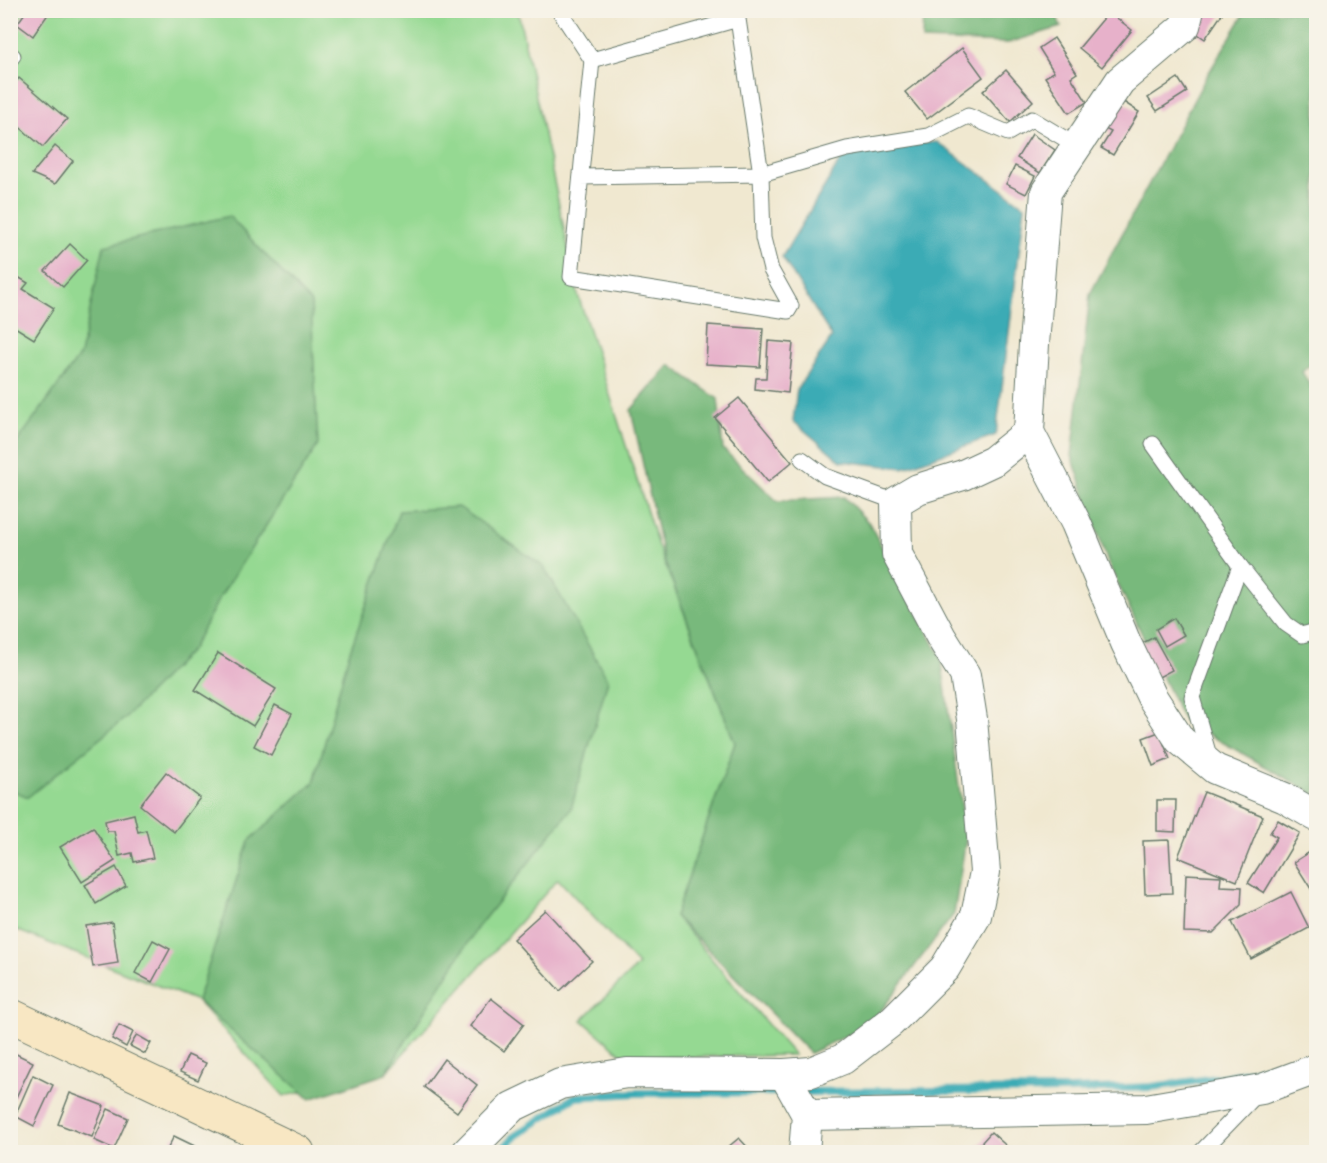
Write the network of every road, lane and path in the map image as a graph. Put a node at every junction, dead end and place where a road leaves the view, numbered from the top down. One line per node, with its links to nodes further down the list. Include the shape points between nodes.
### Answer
1 (559, 10): 4 (lane)
2 (1190, 10): 5 (street, via 1185,26 1120,81)
3 (737, 15): 4 (lane); 6 (lane)
4 (592, 60): 7 (lane)
5 (1077, 146): 6 (lane, via 1032,119 1008,133 968,116 928,136 847,149); 8 (street, via 1046,192)
6 (761, 174): 7 (lane); 7 (lane, via 763,238 771,270 791,306 788,311 571,277)
7 (581, 177)
8 (1029, 432): 11 (street, via 993,461 918,489); 14 (street, via 1076,523 1152,698 1180,740)
9 (1153, 444): 12 (lane)
10 (802, 459): 11 (lane, via 825,476)
11 (896, 502): 18 (street, via 897,554 965,675 985,872 976,916 945,968 891,1022 843,1059 811,1072)
12 (1240, 566): 13 (lane, via 1286,624 1302,635); 14 (lane, via 1192,697)
13 (1317, 631)
14 (1212, 767): 15 (street)
15 (1317, 816)
16 (10, 1015): 21 (street)
17 (1317, 1069): 19 (street)
18 (784, 1074): 20 (street); 22 (street, via 627,1073 560,1084 512,1107)
19 (1262, 1089): 20 (street, via 1146,1109); 24 (lane)
20 (807, 1114): 23 (street)
21 (298, 1152)
22 (467, 1152)
23 (804, 1152)
24 (1201, 1152)

